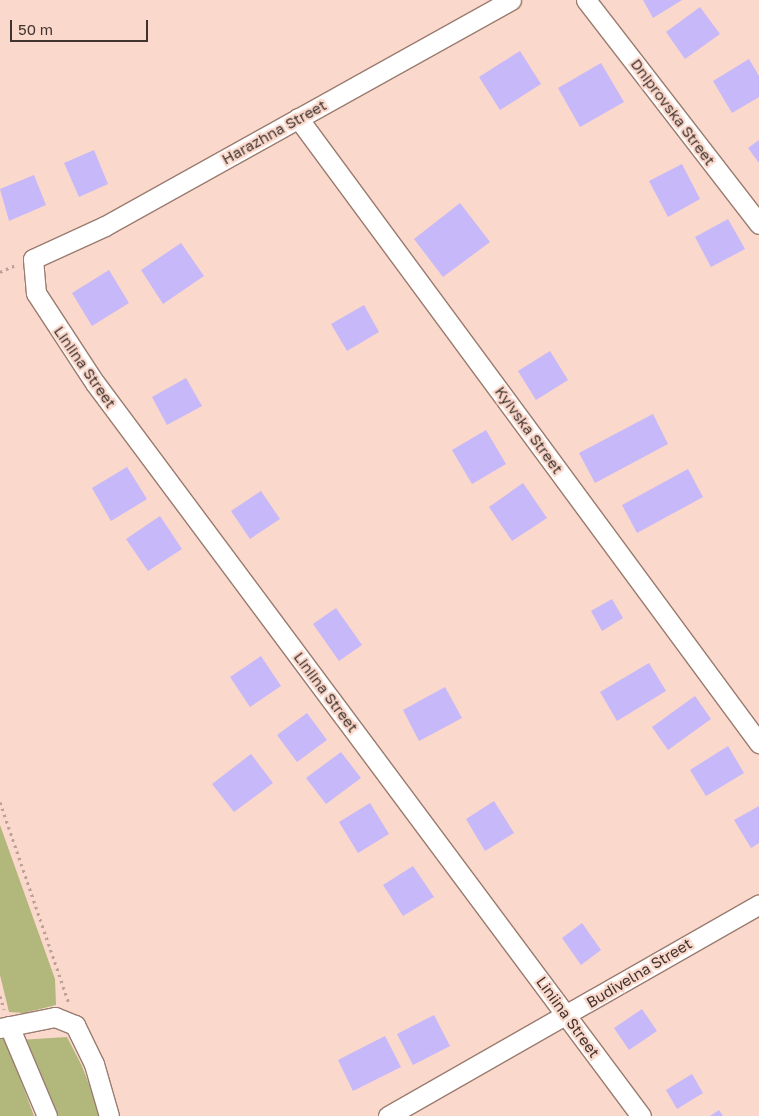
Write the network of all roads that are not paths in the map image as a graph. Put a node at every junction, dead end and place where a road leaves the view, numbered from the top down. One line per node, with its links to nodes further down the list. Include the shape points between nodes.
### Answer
1 (511, 0): 3 (street, Harazhna Street)
2 (586, 0): 4 (street, Dniprovska Street)
3 (298, 118): 5 (street, Harazhna Street, via 105,226); 6 (street, Kyivska Street)
4 (759, 224)
5 (34, 259): 8 (street, Liniina Street, via 36,293 62,337)
6 (759, 743)
7 (759, 904): 8 (street, Budivelna Street)
8 (568, 1016): 12 (street, Budivelna Street); 13 (street, Liniina Street)
9 (5, 1027): 10 (street); 11 (street, via 54,1017 75,1025 94,1064)
10 (47, 1116)
11 (109, 1116)
12 (388, 1116)
13 (641, 1116)

